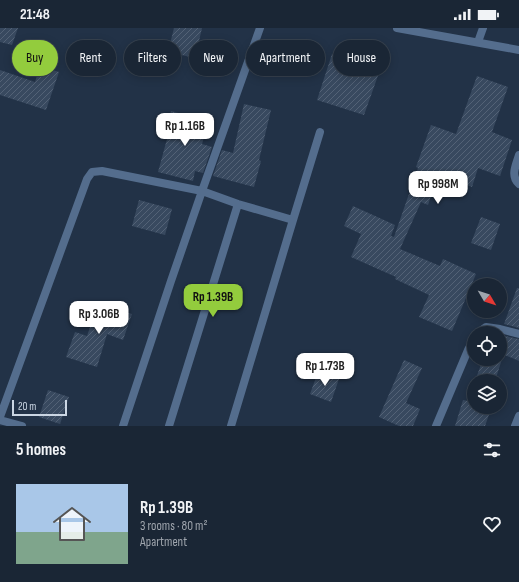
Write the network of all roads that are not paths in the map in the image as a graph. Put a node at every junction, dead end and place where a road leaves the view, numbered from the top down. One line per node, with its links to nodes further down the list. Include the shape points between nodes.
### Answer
1 (260, 28): 9 (street)
2 (397, 28): 4 (street)
3 (483, 28): 4 (street)
4 (478, 42): 5 (street)
5 (519, 50)
6 (320, 132): 11 (street)
7 (519, 155): 8 (street, via 514,176)
8 (519, 184)
9 (202, 191): 10 (street); 16 (street, via 102,171 92,172 87,179); 18 (street)
10 (238, 204): 11 (street); 19 (street)
11 (293, 220): 20 (street)
12 (507, 331): 13 (street)
13 (519, 334)
14 (467, 352): 21 (street)
15 (519, 416): 22 (street)
16 (0, 419): 17 (street)
17 (22, 426)
18 (123, 426)
19 (169, 426)
20 (231, 426)
21 (436, 426)
22 (515, 426)

